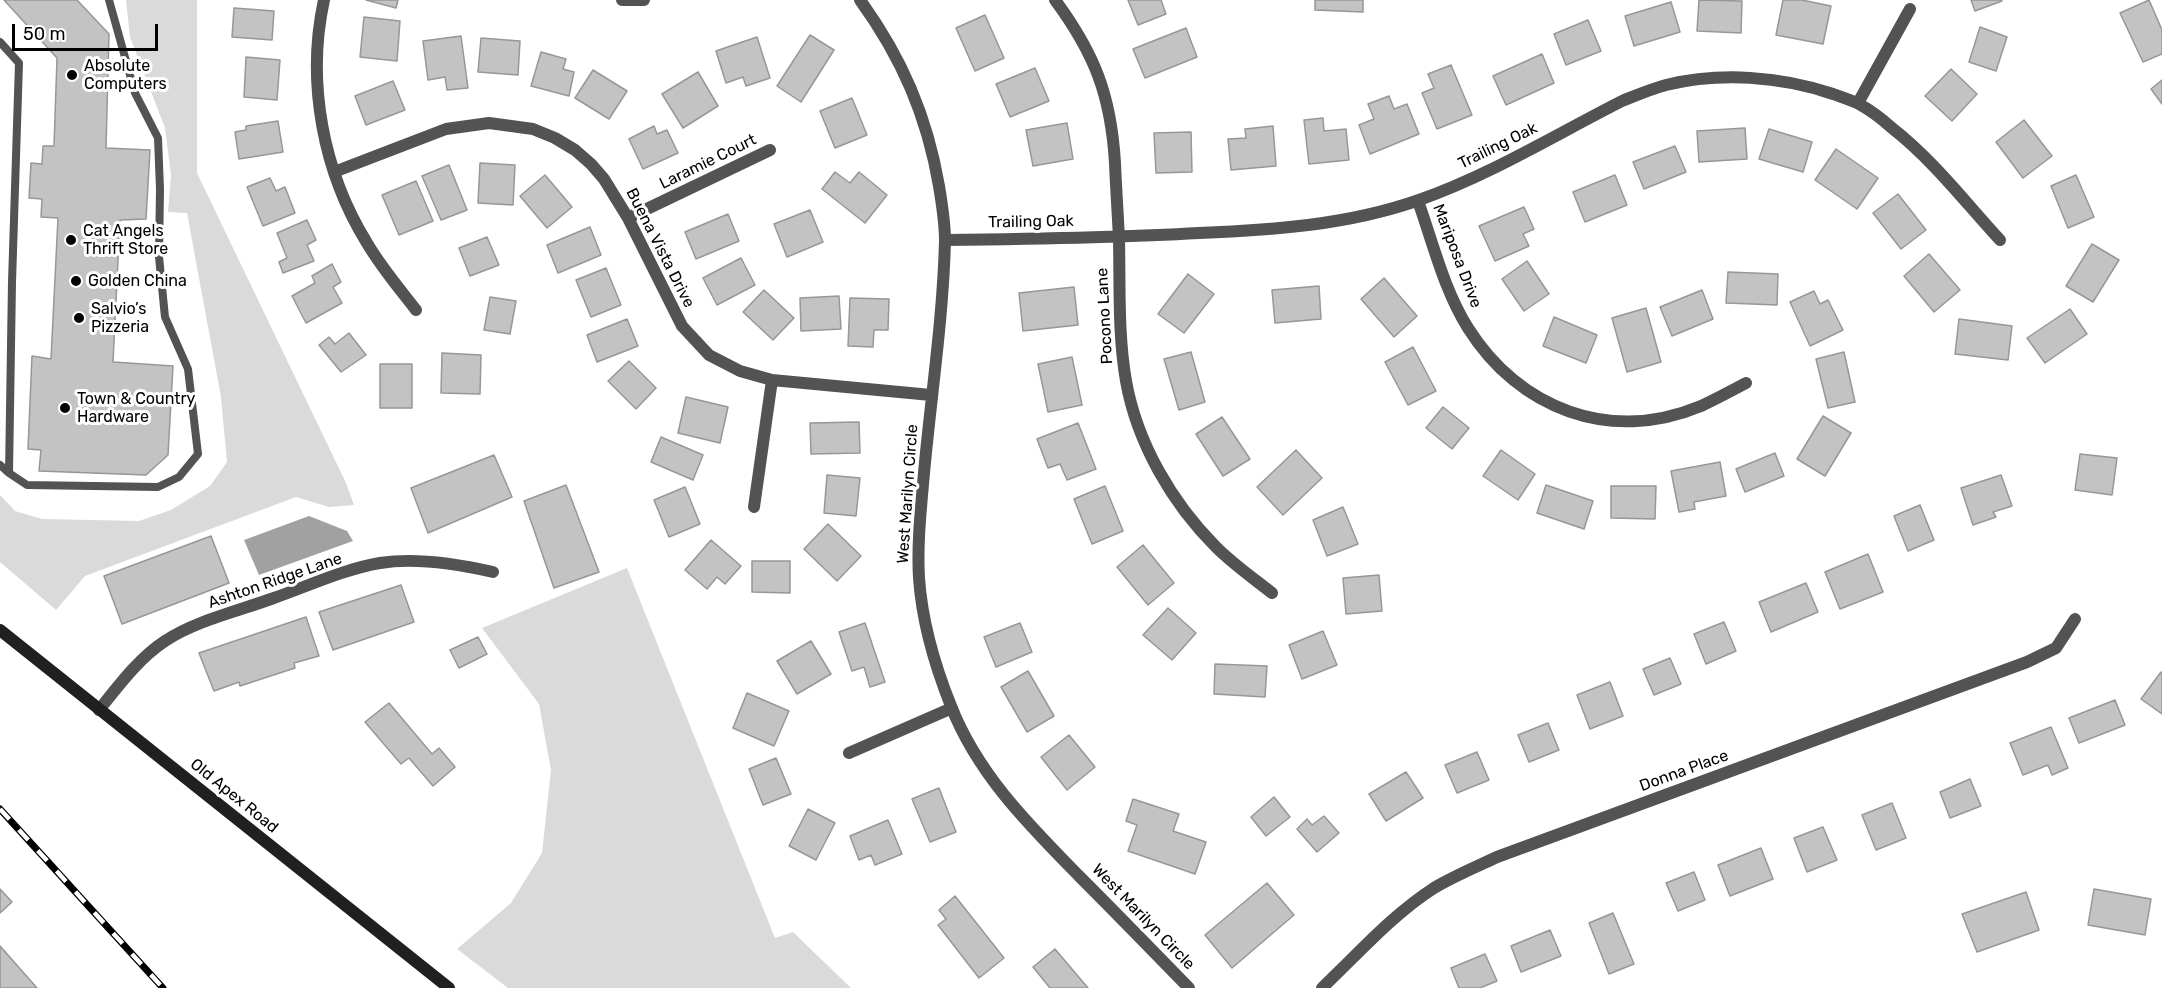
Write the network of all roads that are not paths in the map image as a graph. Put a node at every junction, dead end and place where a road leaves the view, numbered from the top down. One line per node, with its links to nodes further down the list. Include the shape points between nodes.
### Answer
1 (109, 0): 22 (lane, via 135,93 158,138 159,258 165,317 188,369 198,454 179,477 158,487 27,485)
2 (324, 0): 11 (street, via 316,71 324,135)
3 (622, 0): 4 (street)
4 (645, 0)
5 (860, 0): 15 (street, West Marilyn Circle, via 883,32 920,110 935,161)
6 (1055, 0): 14 (street, Pocono Lane, via 1086,46 1108,103 1114,136)
7 (1910, 9): 9 (street)
8 (0, 42): 22 (lane, via 19,63)
9 (1858, 103): 12 (street, Trailing Oak, via 1803,85 1755,78 1665,85 1622,101 1507,161); 16 (street, Trailing Oak, via 1920,152)
10 (770, 150): 13 (street, Laramie Court)
11 (334, 172): 13 (street, Buena Vista Drive, via 446,129 511,124 533,129 575,150 604,179); 17 (street, via 366,242)
12 (1418, 201): 14 (street, Trailing Oak, via 1281,229); 19 (street, Mariposa Drive, via 1451,296 1467,327 1484,351 1532,395 1590,418 1641,421 1700,406)
13 (628, 218): 18 (street, Buena Vista Drive, via 670,305 695,342 724,364)
14 (1119, 237): 15 (street, Trailing Oak); 25 (street, Pocono Lane, via 1120,338 1126,383 1152,459 1192,521 1217,548)
15 (945, 240): 20 (street, West Marilyn Circle, via 940,330)
16 (2000, 240)
17 (416, 310)
18 (772, 381): 20 (street, Buena Vista Drive); 23 (street)
19 (1746, 383)
20 (931, 395): 28 (street, West Marilyn Circle, via 919,578 928,634)
21 (0, 465): 22 (lane)
22 (9, 473)
23 (754, 507)
24 (493, 572): 29 (street, Ashton Ridge Lane, via 458,564 380,563 300,589 181,631 151,651)
25 (1272, 593)
26 (2074, 619): 33 (street, Donna Place, via 2056,648 2027,662 1497,857 1458,875 1399,914)
27 (0, 630): 29 (main road, Old Apex Road)
28 (952, 708): 30 (street); 32 (street, West Marilyn Circle, via 969,744 1002,794)
29 (99, 710): 31 (main road, Old Apex Road)
30 (849, 753)
31 (449, 988)
32 (1189, 988)
33 (1322, 988)

